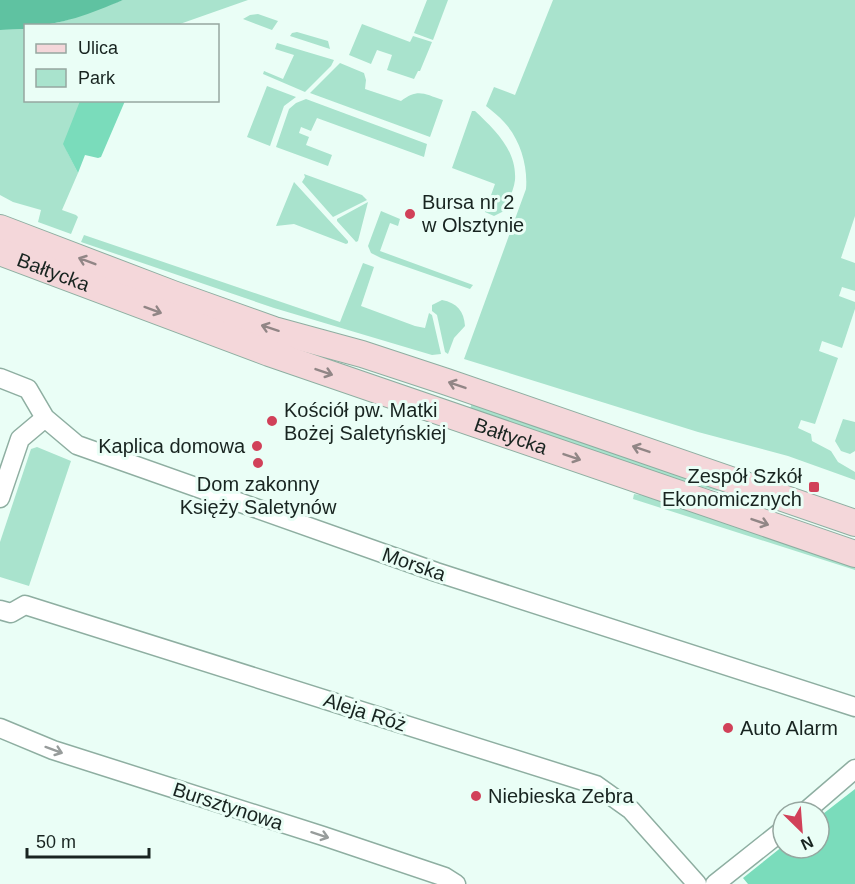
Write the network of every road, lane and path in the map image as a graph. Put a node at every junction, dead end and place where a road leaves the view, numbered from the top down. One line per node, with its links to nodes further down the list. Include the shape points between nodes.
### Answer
1 (0, 228): 6 (main road, Bałtycka, one-way to 1, via 447,382 274,330)
2 (0, 252): 7 (main road, Bałtycka, one-way to 7, via 269,353)
3 (0, 378): 4 (street, Morska, via 28,389)
4 (45, 418): 5 (street, via 20,439); 9 (street, Morska, via 77,445 88,449 436,572)
5 (0, 498)
6 (855, 523)
7 (855, 554)
8 (0, 610): 15 (street, Aleja Róż, via 11,613 25,604 596,785 632,810)
9 (855, 707)
10 (0, 728): 14 (street, Bursztynowa, one-way to 14, via 53,750 445,877)
11 (855, 769): 12 (street)
12 (819, 800)
13 (771, 840): 16 (street)
14 (456, 884)
15 (697, 884)
16 (715, 884)

